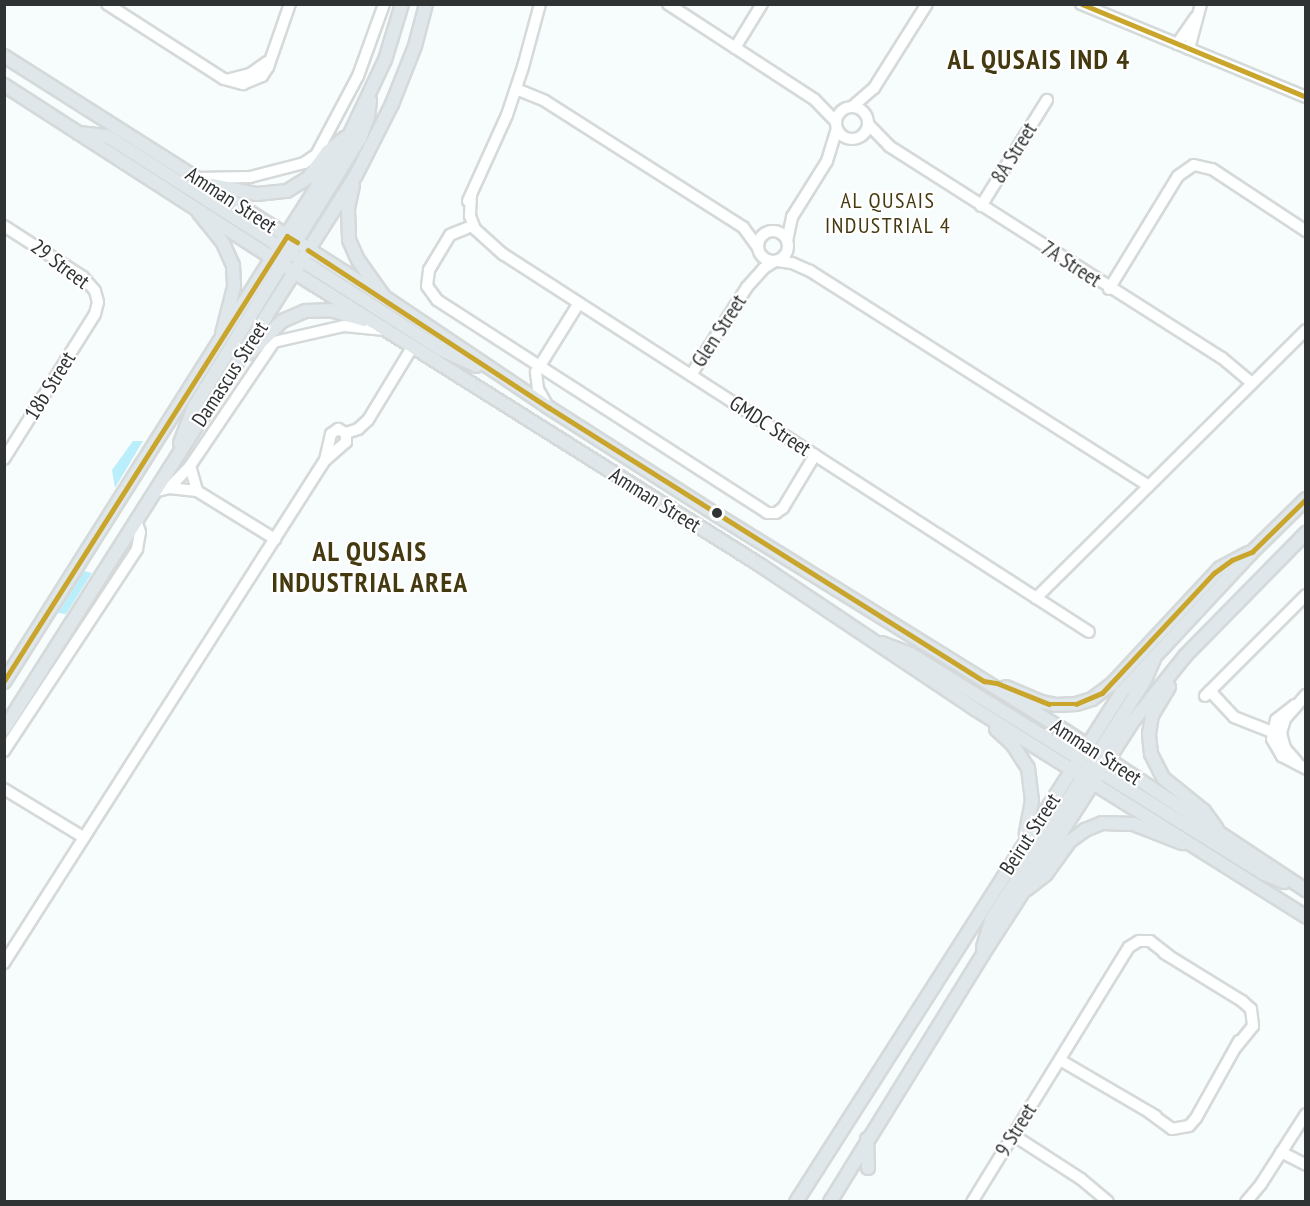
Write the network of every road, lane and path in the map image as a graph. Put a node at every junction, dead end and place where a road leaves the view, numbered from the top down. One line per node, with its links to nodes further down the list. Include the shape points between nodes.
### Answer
1 (107, 4): 2 (street, via 224,79 250,74 271,58)
2 (290, 4)
3 (384, 4): 33 (street, via 358,76 316,155 304,163 250,177)
4 (402, 4): 20 (main road, Damascus Street)
5 (426, 4): 32 (main road, Damascus Street, via 415,46 392,104)
6 (540, 4): 19 (street, GMDC Street)
7 (668, 4): 14 (street)
8 (762, 4): 14 (street)
9 (927, 4): 18 (street, Glen Street)
10 (1082, 4): 13 (street)
11 (1201, 4): 12 (street)
12 (1196, 17): 13 (street); 15 (street)
13 (1177, 44): 15 (street)
14 (735, 48): 22 (street)
15 (1189, 49): 21 (street)
16 (4, 56): 33 (main road, Amman Street)
17 (4, 85): 27 (main road, Amman Street)
18 (874, 88): 24 (street, Glen Street); 25 (street, Glen Street)
19 (516, 89): 35 (street, GMDC Street); 41 (street, via 545,101)
20 (370, 93): 28 (main road, Damascus Street); 44 (main road, via 368,117 360,138)
21 (1305, 97)
22 (814, 99): 24 (street); 26 (street)
23 (1047, 100): 36 (street, 8A Street)
24 (849, 108): 25 (street, via 859,109); 26 (street, Glen Street, via 839,114)
25 (867, 120): 29 (street, Glen Street); 30 (street)
26 (837, 125): 29 (street, via 844,136); 31 (street, Glen Street)
27 (78, 133): 37 (main road, Amman Street); 49 (main road, via 107,136)
28 (349, 136): 34 (main road, via 332,147 309,177 287,191 257,194); 44 (main road, Damascus Street)
29 (856, 138): 30 (street); 31 (street, Glen Street)
30 (889, 146): 36 (street, 7A Street)
31 (827, 161): 38 (street, Glen Street)
32 (356, 175): 47 (main road, Damascus Street); 54 (main road, via 348,210 349,240 358,260)
33 (196, 178): 34 (main road, Amman Street)
34 (209, 185): 44 (main road, Amman Street)
35 (471, 195): 42 (street, GMDC Street, via 465,211); 48 (street, GMDC Street, via 470,216 475,229)
36 (981, 206): 53 (street, 7A Street)
37 (196, 207): 49 (main road, Amman Street); 60 (main road, via 223,243 233,265 234,287)
38 (792, 218): 43 (street, Glen Street); 45 (street, Glen Street)
39 (4, 226): 56 (street, 29 Street, via 88,281 97,296)
40 (1304, 226): 53 (street, via 1224,179 1206,172 1193,173 1168,195)
41 (743, 227): 43 (street); 46 (street)
42 (467, 228): 48 (street, GMDC Street, via 478,241); 63 (street, via 454,231 447,238 427,275 429,291)
43 (770, 232): 45 (street, via 782,234); 46 (street, Glen Street, via 761,238)
44 (292, 239): 47 (main road, Amman Street); 49 (main road, Damascus Street)
45 (788, 244): 50 (street, Glen Street, via 786,254); 51 (street)
46 (758, 249): 50 (street, via 767,260); 52 (street, Glen Street, via 757,265)
47 (308, 250): 49 (main road, Damascus Street); 54 (main road, Amman Street)
48 (503, 254): 55 (street, GMDC Street)
49 (287, 259): 57 (main road, Amman Street); 60 (main road, Damascus Street); 62 (main road, Damascus Street); 64 (main road, via 440,349); 68 (main road, via 194,407)
50 (776, 261): 51 (street); 52 (street, Glen Street)
51 (810, 271): 72 (street)
52 (747, 287): 65 (street, Glen Street)
53 (1109, 289): 66 (street, 7A Street, via 1222,358)
54 (386, 298): 64 (main road, Amman Street)
55 (579, 303): 63 (street); 65 (street, GMDC Street)
56 (95, 314): 70 (street, 18b Street)
57 (372, 321): 59 (main road, Amman Street); 62 (main road, via 330,310 306,311 282,321)
58 (1305, 330): 66 (street)
59 (388, 331): 61 (main road, Amman Street); 71 (street, via 349,326 274,342)
60 (222, 338): 88 (main road, Damascus Street)
61 (413, 346): 79 (street, via 368,420 358,429 333,432 324,460); 84 (main road, Amman Street)
62 (242, 359): 68 (main road, Damascus Street)
63 (538, 365): 67 (street, via 536,381); 69 (street, via 767,513 783,508)
64 (492, 370): 67 (main road, Amman Street)
65 (691, 375): 69 (street, GMDC Street)
66 (1252, 383): 72 (street)
67 (548, 407): 87 (main road, Amman Street)
68 (178, 453): 75 (main road, Damascus Street)
69 (815, 455): 82 (street, GMDC Street)
70 (4, 459)
71 (190, 466): 73 (street); 74 (street)
72 (1149, 486): 82 (street)
73 (169, 488): 74 (street); 75 (street)
74 (197, 491): 79 (street)
75 (154, 492): 77 (main road, Damascus Street)
76 (1305, 499): 80 (main road, Beirut Street)
77 (135, 519): 92 (main road, Damascus Street); 95 (street, via 140,532 137,549)
78 (1305, 533): 86 (main road)
79 (274, 539): 102 (street)
80 (1252, 552): 85 (main road, Beirut Street); 87 (main road, via 1214,573 1112,684 1092,699 1076,704 1048,704)
81 (1305, 595): 93 (street, via 1207,694 1234,717)
82 (1036, 598): 83 (street, GMDC Street)
83 (1089, 632)
84 (871, 641): 91 (main road, Amman Street); 97 (main road, via 911,654)
85 (1156, 655): 94 (main road, Beirut Street, via 1121,693); 96 (main road)
86 (1185, 656): 96 (main road); 101 (main road, via 1177,677 1152,715 1151,754 1163,778 1204,811)
87 (984, 681): 94 (main road, Amman Street)
88 (4, 682)
89 (1305, 695): 90 (street)
90 (1295, 705): 93 (street, via 1280,715); 98 (street, via 1281,733 1285,748)
91 (975, 709): 99 (main road, Amman Street); 103 (main road, via 1014,745 1028,768 1032,801)
92 (4, 729)
93 (1272, 732): 98 (street, via 1277,751)
94 (1087, 745): 96 (main road, Amman Street); 97 (main road, Beirut Street)
95 (4, 751)
96 (1103, 755): 97 (main road); 101 (main road, Amman Street)
97 (1090, 765): 99 (main road, Beirut Street); 99 (main road, Beirut Street); 105 (main road, via 1272,878)
98 (1302, 767)
99 (1082, 776): 103 (main road, Beirut Street); 104 (main road, Amman Street); 106 (main road, Beirut Street); 108 (main road, via 991,920)
100 (6, 788): 102 (street)
101 (1219, 833): 105 (main road, Amman Street)
102 (83, 837): 109 (street)
103 (1024, 842): 117 (main road, Beirut Street)
104 (1191, 844): 106 (main road, via 1172,841 1133,824 1102,823 1077,835 1041,879); 107 (main road, Amman Street)
105 (1301, 887)
106 (1023, 890): 108 (main road, Beirut Street)
107 (1305, 917)
108 (983, 954): 113 (main road, Beirut Street)
109 (4, 963)
110 (1060, 1059): 110 (street, 9 Street, via 1167,1127 1178,1130 1193,1122 1253,1020 1247,1004 1169,956 1155,943 1139,941 1129,947); 112 (street, 9 Street)
111 (1305, 1114): 114 (street)
112 (1013, 1135): 119 (street, 9 Street); 120 (street, via 1082,1179)
113 (867, 1137): 116 (main road); 118 (main road, Beirut Street)
114 (1283, 1149): 115 (street); 121 (street)
115 (1305, 1164)
116 (868, 1168)
117 (796, 1202)
118 (830, 1202)
119 (972, 1202)
120 (1108, 1202)
121 (1246, 1202)

